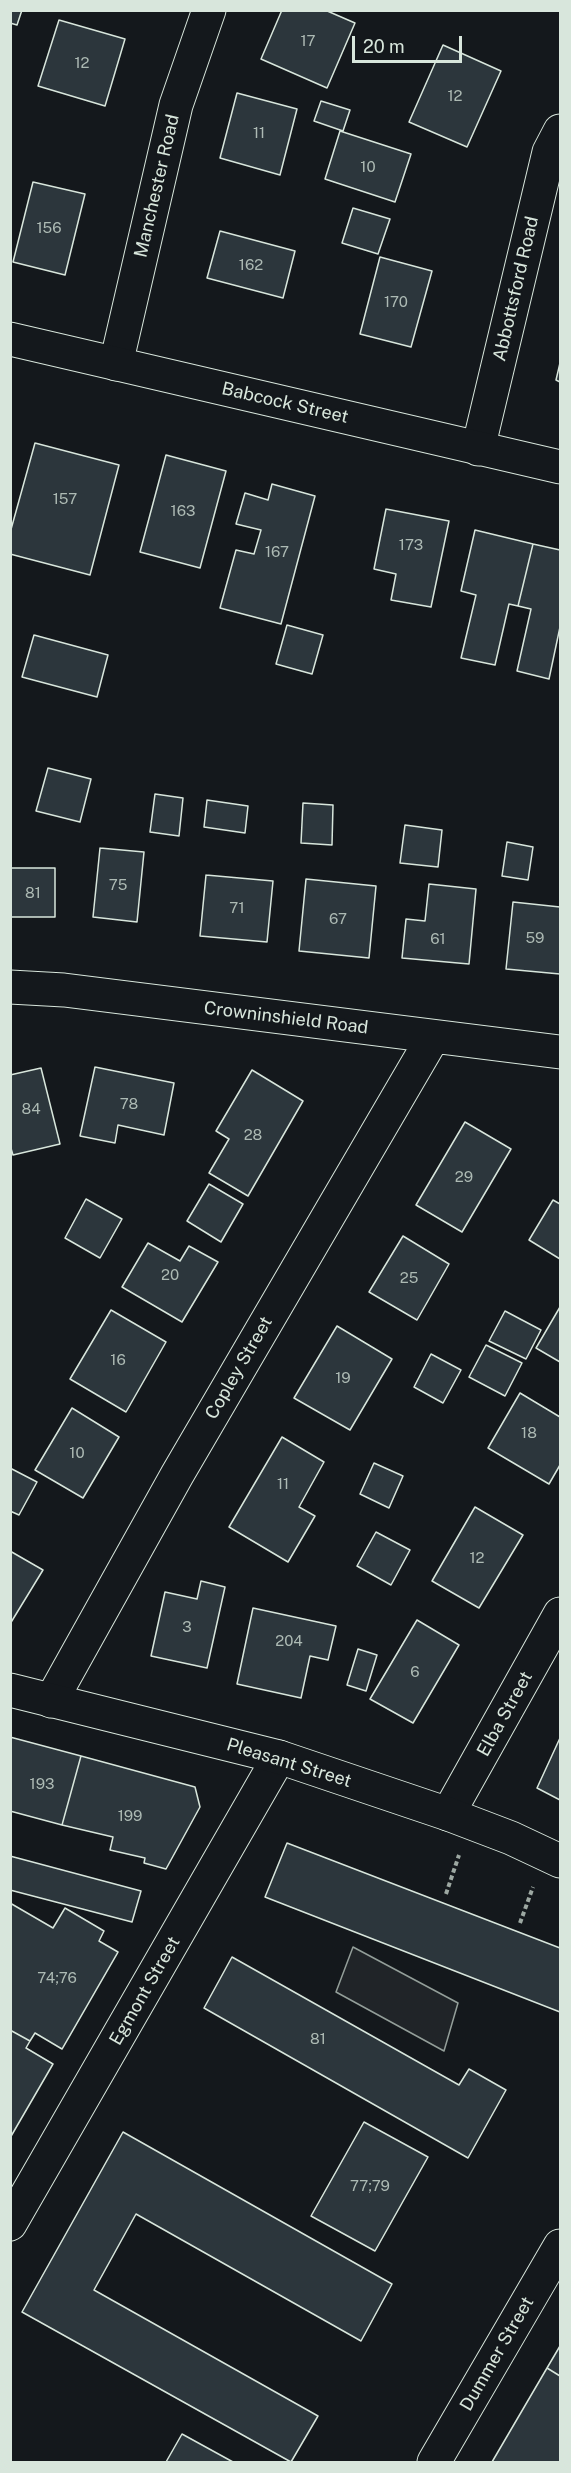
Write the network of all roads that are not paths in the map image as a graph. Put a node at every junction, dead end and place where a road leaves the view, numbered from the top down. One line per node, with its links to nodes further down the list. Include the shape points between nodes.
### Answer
1 (209, 10): 4 (street, Manchester Road, via 176,105)
2 (561, 131): 5 (street, Abbottsford Road, via 549,152)
3 (10, 339): 4 (street, Babcock Street)
4 (116, 364): 5 (street, Babcock Street)
5 (478, 449): 6 (street, Babcock Street)
6 (561, 467)
7 (10, 987): 8 (street, Crowninshield Road, via 64,990)
8 (433, 1037): 9 (street, Crowninshield Road); 12 (street, Copley Street, via 171,1486)
9 (561, 1052)
10 (561, 1614): 14 (street, Elba Street)
11 (10, 1690): 12 (street, Pleasant Street)
12 (51, 1701): 13 (street, Pleasant Street)
13 (279, 1757): 14 (street, Pleasant Street); 16 (street, Egmont Street)
14 (448, 1814): 15 (street, Pleasant Street)
15 (561, 1861)
16 (10, 2224)
17 (561, 2246): 18 (street, Dummer Street)
18 (434, 2463)

